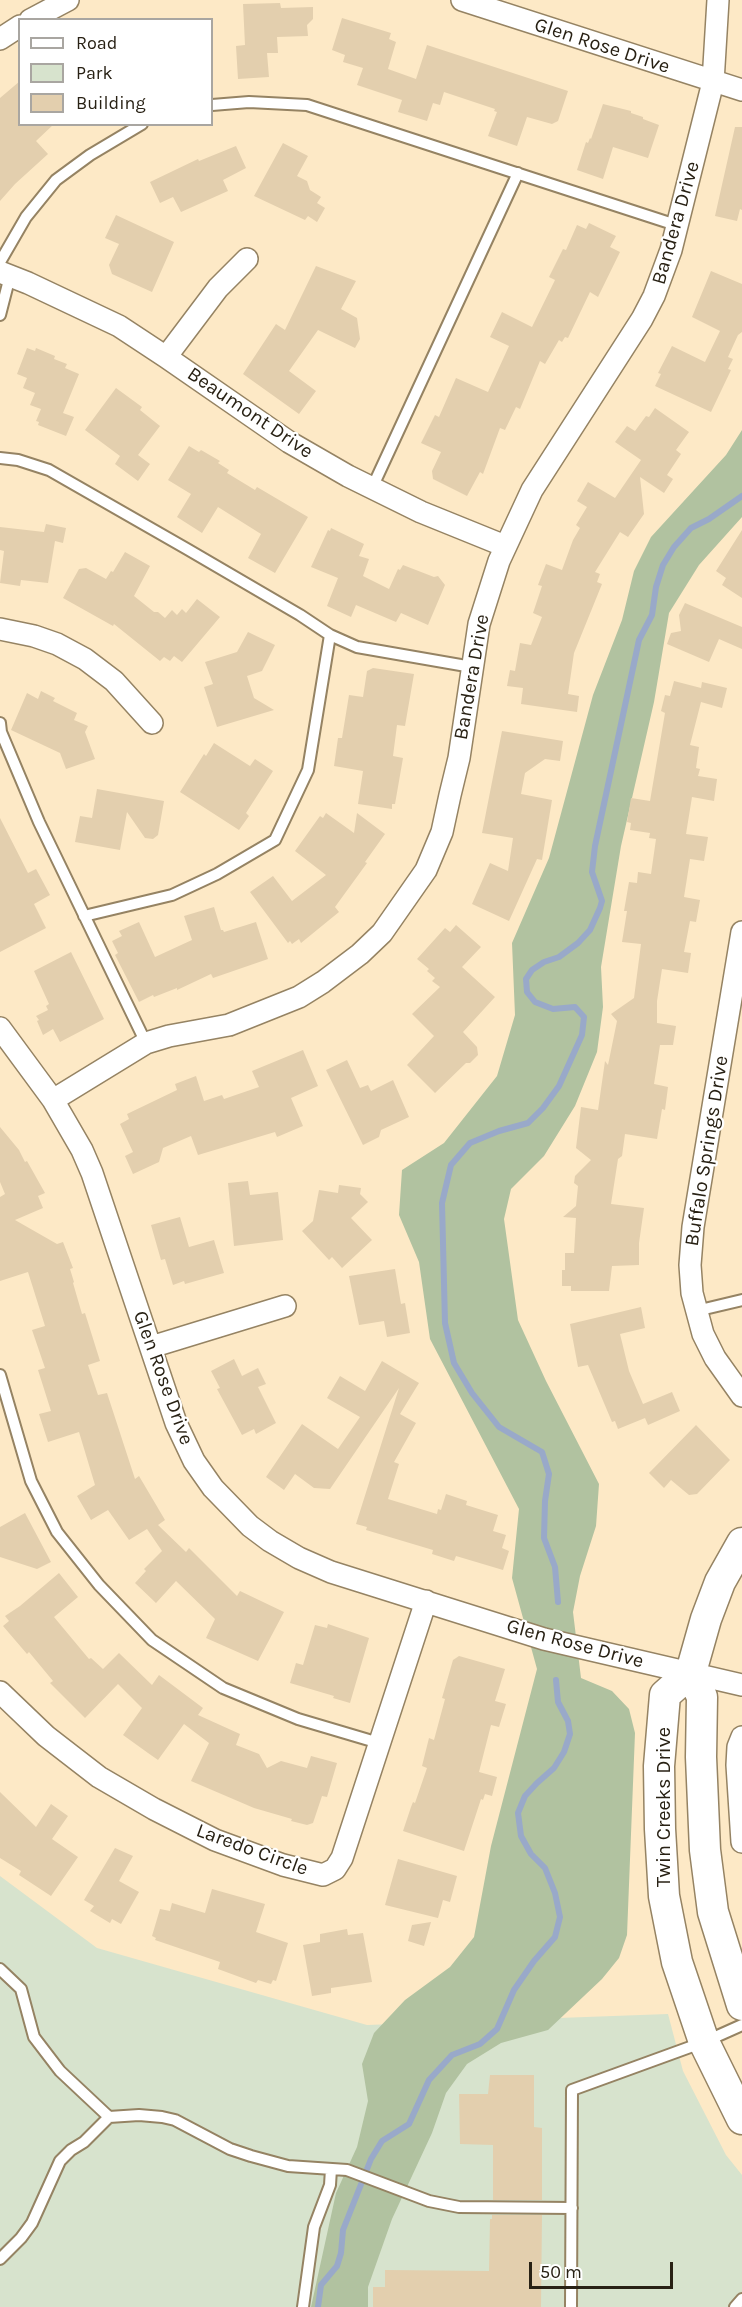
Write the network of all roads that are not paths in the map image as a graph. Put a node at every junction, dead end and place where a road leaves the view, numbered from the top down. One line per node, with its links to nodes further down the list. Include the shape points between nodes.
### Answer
1 (68, 0): 4 (street)
2 (462, 0): 7 (street, Glen Rose Drive)
3 (718, 0): 7 (street, Bandera Drive)
4 (34, 18)
5 (18, 27): 6 (street)
6 (0, 39)
7 (713, 82): 8 (street, Glen Rose Drive); 12 (street, Bandera Drive)
8 (742, 90)
9 (213, 105): 11 (lane, via 307,105)
10 (139, 126): 14 (lane, via 56,180 26,217)
11 (518, 173): 12 (lane); 18 (lane)
12 (679, 226): 19 (street, Bandera Drive, via 642,319 547,464)
13 (247, 259): 16 (street, via 218,288)
14 (4, 270): 15 (lane); 16 (street, Beaumont Drive, via 119,326)
15 (0, 315)
16 (166, 357): 18 (street, Beaumont Drive, via 289,442)
17 (0, 458): 21 (lane, via 48,470)
18 (372, 488): 19 (street, Beaumont Drive)
19 (505, 546): 22 (street, Bandera Drive, via 479,624)
20 (0, 629): 24 (street, via 57,644 86,659 114,681)
21 (330, 635): 22 (lane, via 357,647); 25 (lane, via 308,770 275,840 171,895)
22 (472, 667): 29 (street, Bandera Drive, via 459,758 442,832 426,870 382,933 360,954 299,997 229,1024)
23 (0, 723): 25 (lane, via 39,822)
24 (152, 723)
25 (84, 916): 29 (lane)
26 (742, 932): 27 (street, Buffalo Springs Drive)
27 (734, 1026): 33 (street, Buffalo Springs Drive, via 693,1227 690,1265)
28 (0, 1028): 30 (street, Glen Rose Drive)
29 (146, 1044): 30 (street, Bandera Drive)
30 (53, 1100): 34 (street, Glen Rose Drive, via 93,1173)
31 (742, 1300): 33 (lane)
32 (285, 1306): 34 (street)
33 (696, 1311): 36 (street, Buffalo Springs Drive, via 715,1358)
34 (151, 1347): 38 (street, Glen Rose Drive, via 176,1423 194,1461 234,1511 270,1541 299,1558)
35 (0, 1375): 43 (lane, via 31,1481 57,1532 99,1585 152,1640 223,1688 298,1719)
36 (742, 1396)
37 (742, 1543): 39 (street, via 720,1582)
38 (426, 1601): 39 (street, Glen Rose Drive, via 544,1639); 43 (street, Laredo Circle)
39 (691, 1672): 40 (street, Glen Rose Drive); 46 (street, Twin Creeks Drive, via 702,1697 705,1839 713,1912); 48 (street, Twin Creeks Drive, via 665,1695 659,1766 660,1829 670,1930)
40 (742, 1685)
41 (0, 1692): 43 (street, Laredo Circle, via 46,1736 99,1777 154,1809 216,1840 317,1874 330,1873 340,1864)
42 (742, 1737): 44 (street, via 737,1765)
43 (379, 1743)
44 (742, 1842)
45 (0, 1969): 49 (lane, via 21,1989 34,2037 60,2071)
46 (742, 2005)
47 (742, 2025): 48 (lane)
48 (704, 2042): 50 (street, Twin Creeks Drive); 52 (lane, via 572,2090)
49 (110, 2117): 51 (lane, via 139,2115 175,2120 251,2156 288,2166); 53 (lane, via 60,2160 32,2223)
50 (742, 2119)
51 (331, 2169): 52 (lane, via 347,2170 429,2201 459,2207); 55 (lane, via 330,2185 314,2227)
52 (572, 2208): 56 (lane)
53 (0, 2259)
54 (742, 2299): 57 (lane)
55 (303, 2307)
56 (571, 2307)
57 (735, 2307)

